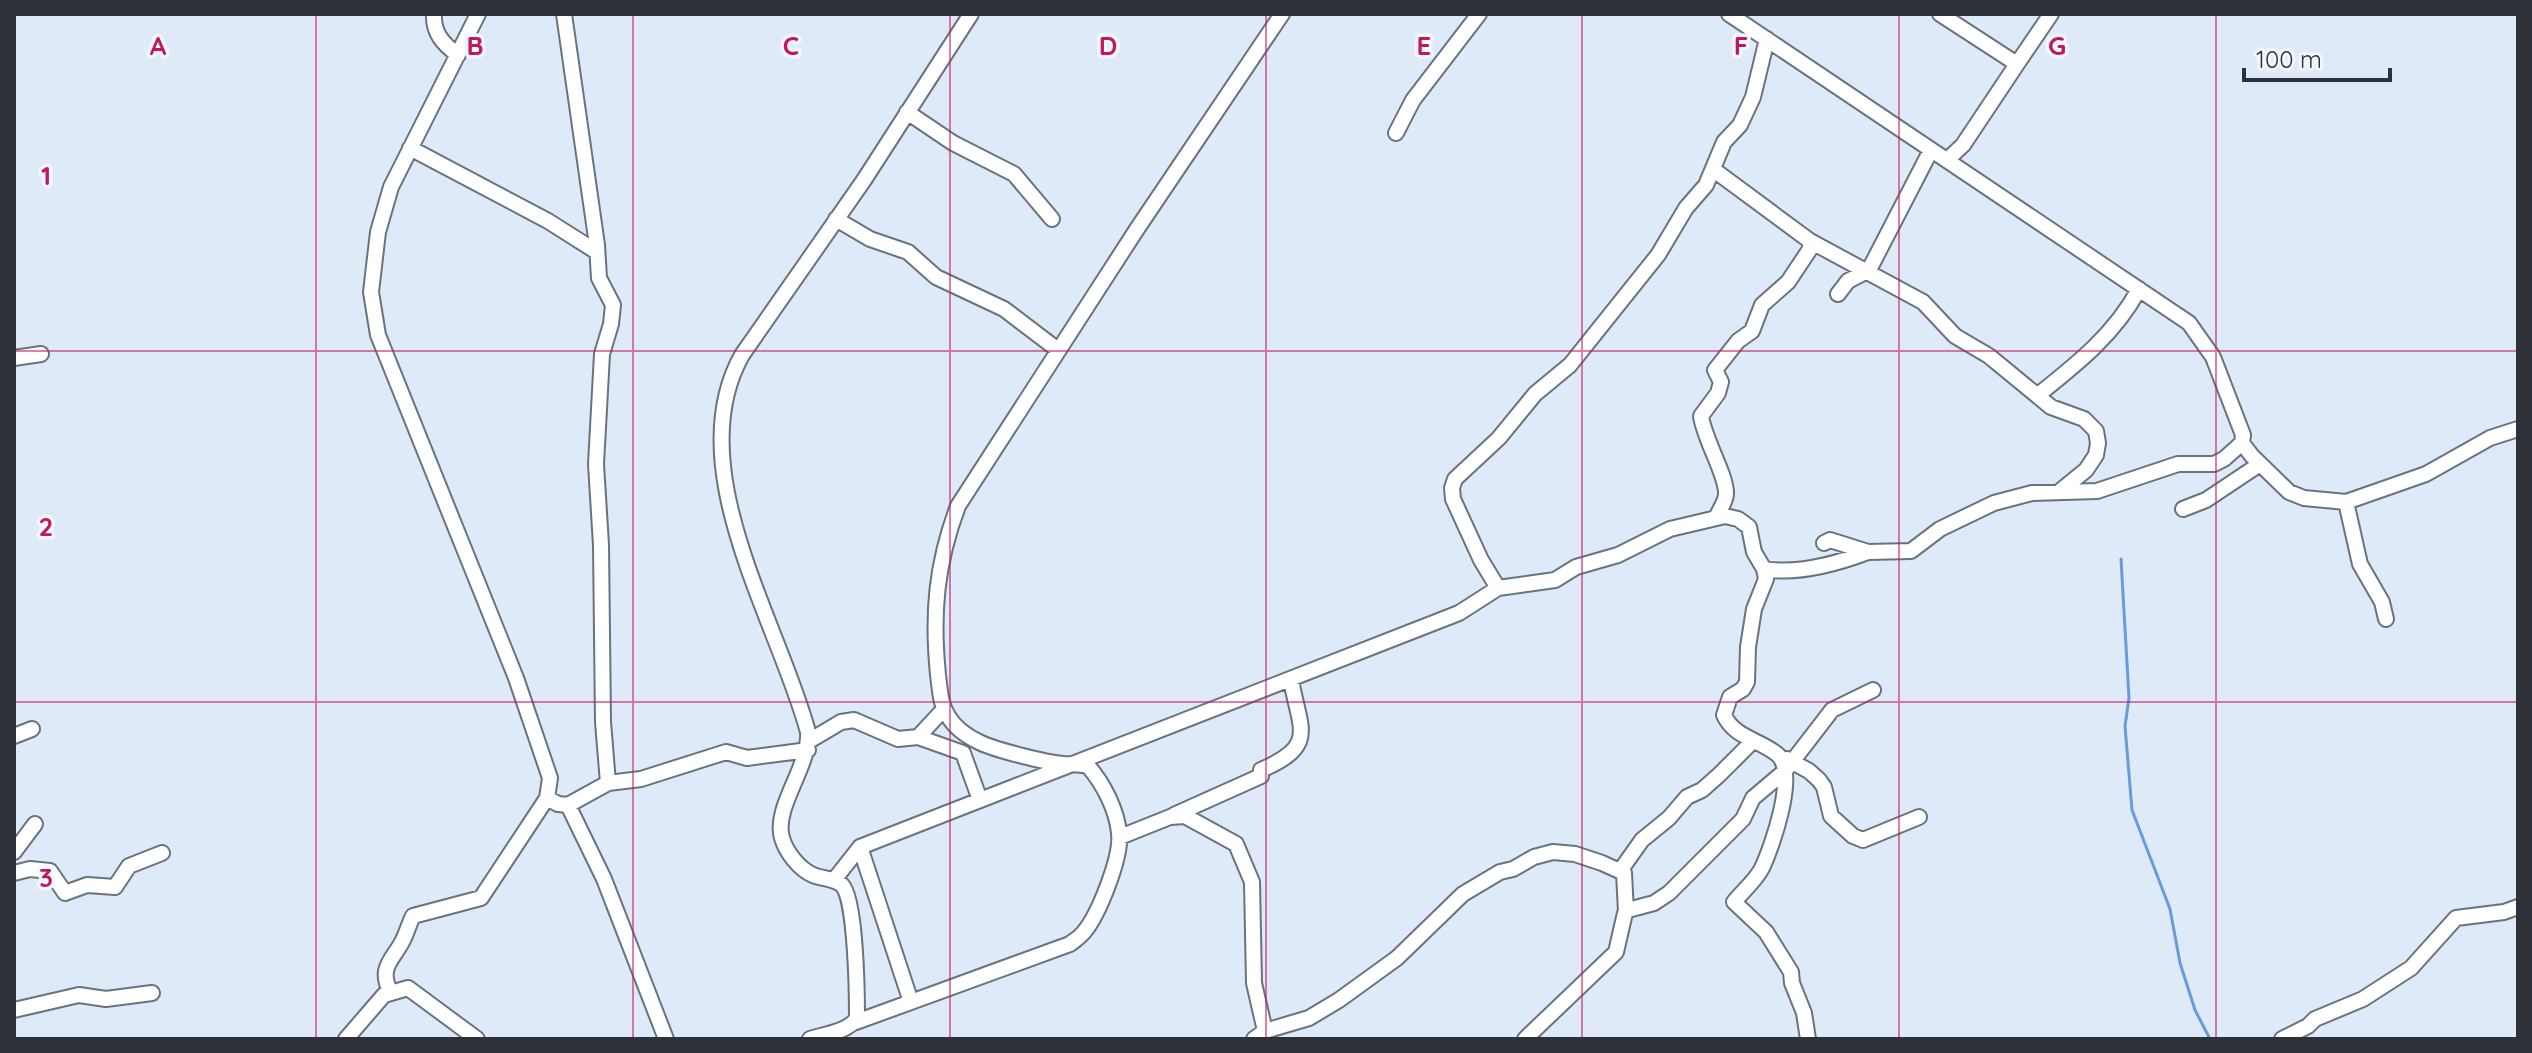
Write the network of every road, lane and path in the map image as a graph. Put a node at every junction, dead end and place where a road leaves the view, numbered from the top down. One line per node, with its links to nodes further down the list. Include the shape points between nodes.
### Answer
1 (434, 14): 11 (street, via 442,44)
2 (478, 14): 11 (street)
3 (564, 14): 22 (street)
4 (971, 14): 13 (street)
5 (1282, 14): 26 (street)
6 (1479, 14): 14 (street, via 1413,100)
7 (1729, 14): 10 (street)
8 (1940, 14): 12 (street)
9 (2051, 14): 12 (street)
10 (1767, 39): 16 (street); 18 (street, via 1753,97 1740,125 1724,142)
11 (458, 55): 15 (street)
12 (2017, 64): 17 (street, via 1963,145)
13 (907, 112): 19 (street); 20 (street, via 1014,174)
14 (1396, 133)
15 (410, 148): 22 (street); 54 (street, via 378,232 371,292 378,335 516,678 550,778)
16 (1931, 150): 17 (street); 23 (street)
17 (1947, 160): 24 (street)
18 (1714, 170): 21 (street); 40 (street, via 1658,255 1570,365 1535,394 1455,479 1453,499)
19 (836, 219): 26 (street, via 870,239 908,252 936,277 1004,309); 49 (street, via 742,355 722,409 726,488 804,718)
20 (1052, 219)
21 (1810, 241): 23 (street); 36 (street, via 1788,282 1762,305 1752,331 1715,370 1721,382 1718,393 1701,416 1726,495)
22 (597, 252): 53 (street, via 599,278 613,305 602,354 596,464)
23 (1867, 271): 25 (street); 29 (street, via 1923,302 1955,336)
24 (2139, 289): 29 (street, via 2106,337); 31 (street, via 2199,334 2213,357)
25 (1838, 294)
26 (1058, 350): 44 (street, via 950,526 933,622)
27 (41, 354): 28 (street)
28 (14, 358)
29 (2038, 395): 33 (street, via 2096,431 2096,455)
30 (2518, 429): 34 (street, via 2490,438 2426,474)
31 (2242, 443): 32 (street); 33 (street, via 2214,464 2178,464 2097,491)
32 (2260, 464): 34 (street, via 2289,492); 35 (street)
33 (2059, 492): 38 (street, via 2032,493 1976,510 1911,551)
34 (2346, 502): 41 (street, via 2360,564)
35 (2183, 509)
36 (1716, 518): 39 (street, via 1738,519 1749,527); 40 (street, via 1670,529 1555,580)
37 (1824, 543): 38 (street, via 1830,540)
38 (1868, 552): 39 (street, via 1783,573)
39 (1764, 569): 48 (street, via 1748,647 1747,682 1730,697 1724,715)
40 (1498, 588): 42 (street, via 1459,613)
41 (2386, 619)
42 (1291, 679): 51 (street); 57 (street, via 1302,725 1296,749 1261,770 1261,776)
43 (1873, 690): 52 (street, via 1832,710)
44 (947, 714): 47 (street); 50 (street); 51 (street, via 982,744)
45 (32, 729): 46 (street)
46 (14, 736)
47 (918, 737): 49 (street, via 898,739 854,720 841,722); 50 (street)
48 (1753, 741): 52 (street); 64 (street, via 1642,840)
49 (808, 745): 53 (street, via 747,758 726,752 641,779); 66 (street, via 781,836 803,869)
50 (963, 753): 55 (street)
51 (1075, 763): 55 (street); 60 (street, via 1088,766 1098,777)
52 (1788, 766): 58 (street, via 1809,771 1819,780 1831,816 1863,840); 68 (street, via 1669,893); 81 (street, via 1775,837 1762,868 1734,902 1766,932 1791,972)
53 (608, 783): 56 (street)
54 (547, 798): 56 (street); 70 (street, via 481,898 413,916 387,960)
55 (980, 800): 61 (street)
56 (568, 805): 78 (street, via 604,879)
57 (1170, 817): 60 (street); 74 (street, via 1185,816 1236,844 1252,882)
58 (1919, 817)
59 (35, 824): 62 (street)
60 (1120, 837): 71 (street, via 1107,884 1082,936)
61 (860, 847): 66 (street); 71 (street)
62 (14, 852)
63 (162, 853): 65 (street, via 129,866 115,887 87,885 65,893 50,871)
64 (1620, 871): 68 (street, via 1626,878); 74 (street, via 1575,854 1553,852 1500,872 1463,894 1397,958 1339,1000 1309,1018)
65 (14, 873)
66 (834, 880): 73 (street, via 849,898)
67 (2518, 907): 82 (street, via 2456,918 2411,968 2363,999)
68 (1626, 912): 80 (street, via 1616,952)
69 (152, 993): 72 (street, via 106,999 79,995)
70 (391, 993): 76 (street); 77 (street, via 408,988)
71 (911, 1002): 73 (street)
72 (14, 1010)
73 (856, 1022): 75 (street)
74 (1259, 1035)
75 (825, 1037): 79 (street)
76 (346, 1039)
77 (477, 1039)
78 (666, 1039)
79 (810, 1039)
80 (1525, 1039)
81 (1808, 1039)
82 (2282, 1039)

